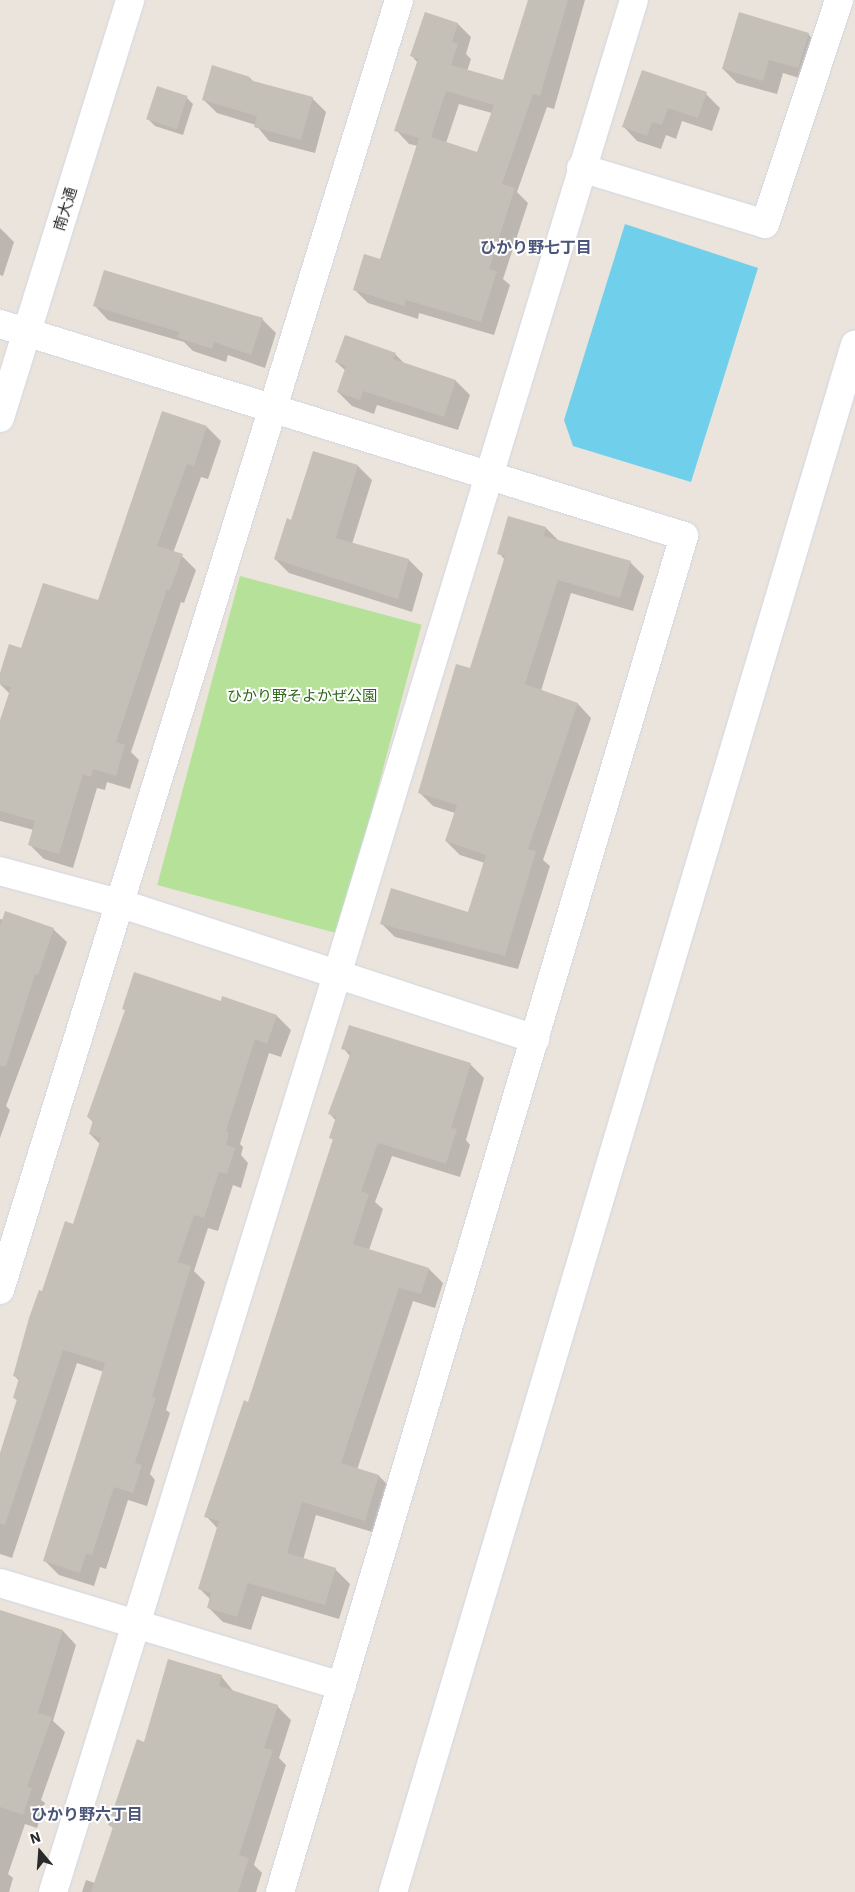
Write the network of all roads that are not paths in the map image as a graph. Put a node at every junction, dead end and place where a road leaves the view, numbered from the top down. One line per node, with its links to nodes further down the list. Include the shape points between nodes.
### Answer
1 (130, 0): 7 (street, 南大通)
2 (399, 0): 9 (street)
3 (634, 0): 5 (street)
4 (839, 0): 5 (street, via 765,224)
5 (581, 168): 11 (street)
6 (0, 324): 7 (street)
7 (27, 332): 9 (street); 10 (street, 南大通)
8 (855, 344): 22 (street)
9 (275, 406): 11 (street); 13 (street)
10 (0, 418)
11 (490, 475): 14 (street); 15 (street, via 684,536)
12 (0, 871): 13 (street)
13 (119, 903): 14 (street); 16 (street)
14 (337, 975): 15 (street); 18 (street)
15 (535, 1039): 19 (street)
16 (0, 1290)
17 (0, 1583): 18 (street)
18 (135, 1625): 19 (street); 20 (street)
19 (342, 1686): 21 (street)
20 (53, 1892)
21 (280, 1892)
22 (393, 1892)

